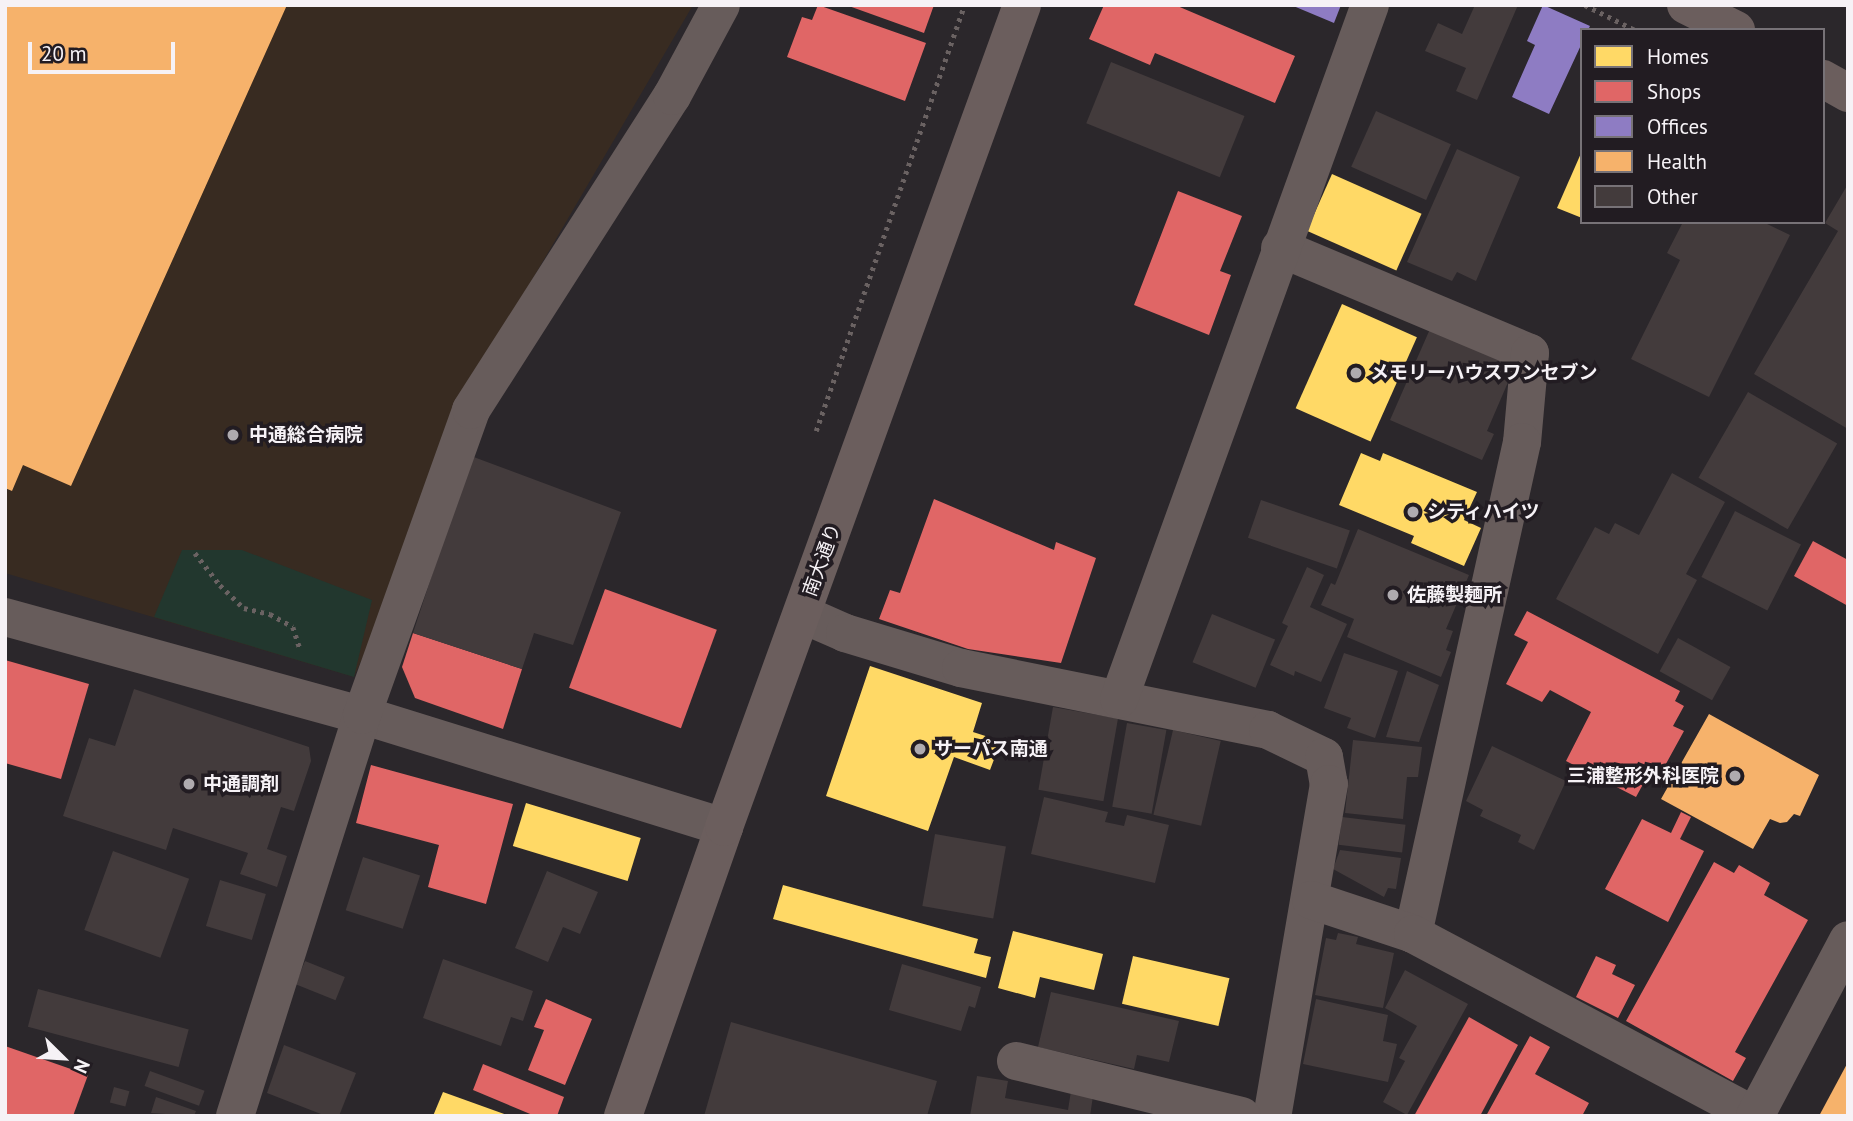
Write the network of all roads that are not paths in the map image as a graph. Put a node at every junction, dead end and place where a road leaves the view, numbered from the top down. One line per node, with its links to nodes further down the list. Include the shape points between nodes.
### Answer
1 (721, 5): 12 (street, via 672,96 471,410)
2 (1023, 5): 9 (street, 南大通り)
3 (1370, 5): 8 (street)
4 (1686, 5): 5 (street)
5 (1733, 28)
6 (1825, 80): 7 (street)
7 (1848, 93)
8 (1280, 248): 11 (street); 15 (street, via 1530,354 1522,442)
9 (802, 614): 11 (street, via 961,668); 13 (street, 南大通り)
10 (5, 617): 12 (street)
11 (1119, 699): 14 (street, via 1268,730 1324,757 1329,784)
12 (362, 715): 13 (street); 18 (street)
13 (724, 827): 19 (street, 南大通り)
14 (1311, 900): 15 (street); 21 (street)
15 (1413, 934): 22 (street)
16 (1848, 940): 22 (street)
17 (1016, 1061): 20 (street)
18 (235, 1116)
19 (623, 1116)
20 (1241, 1116)
21 (1272, 1116)
22 (1755, 1116)

